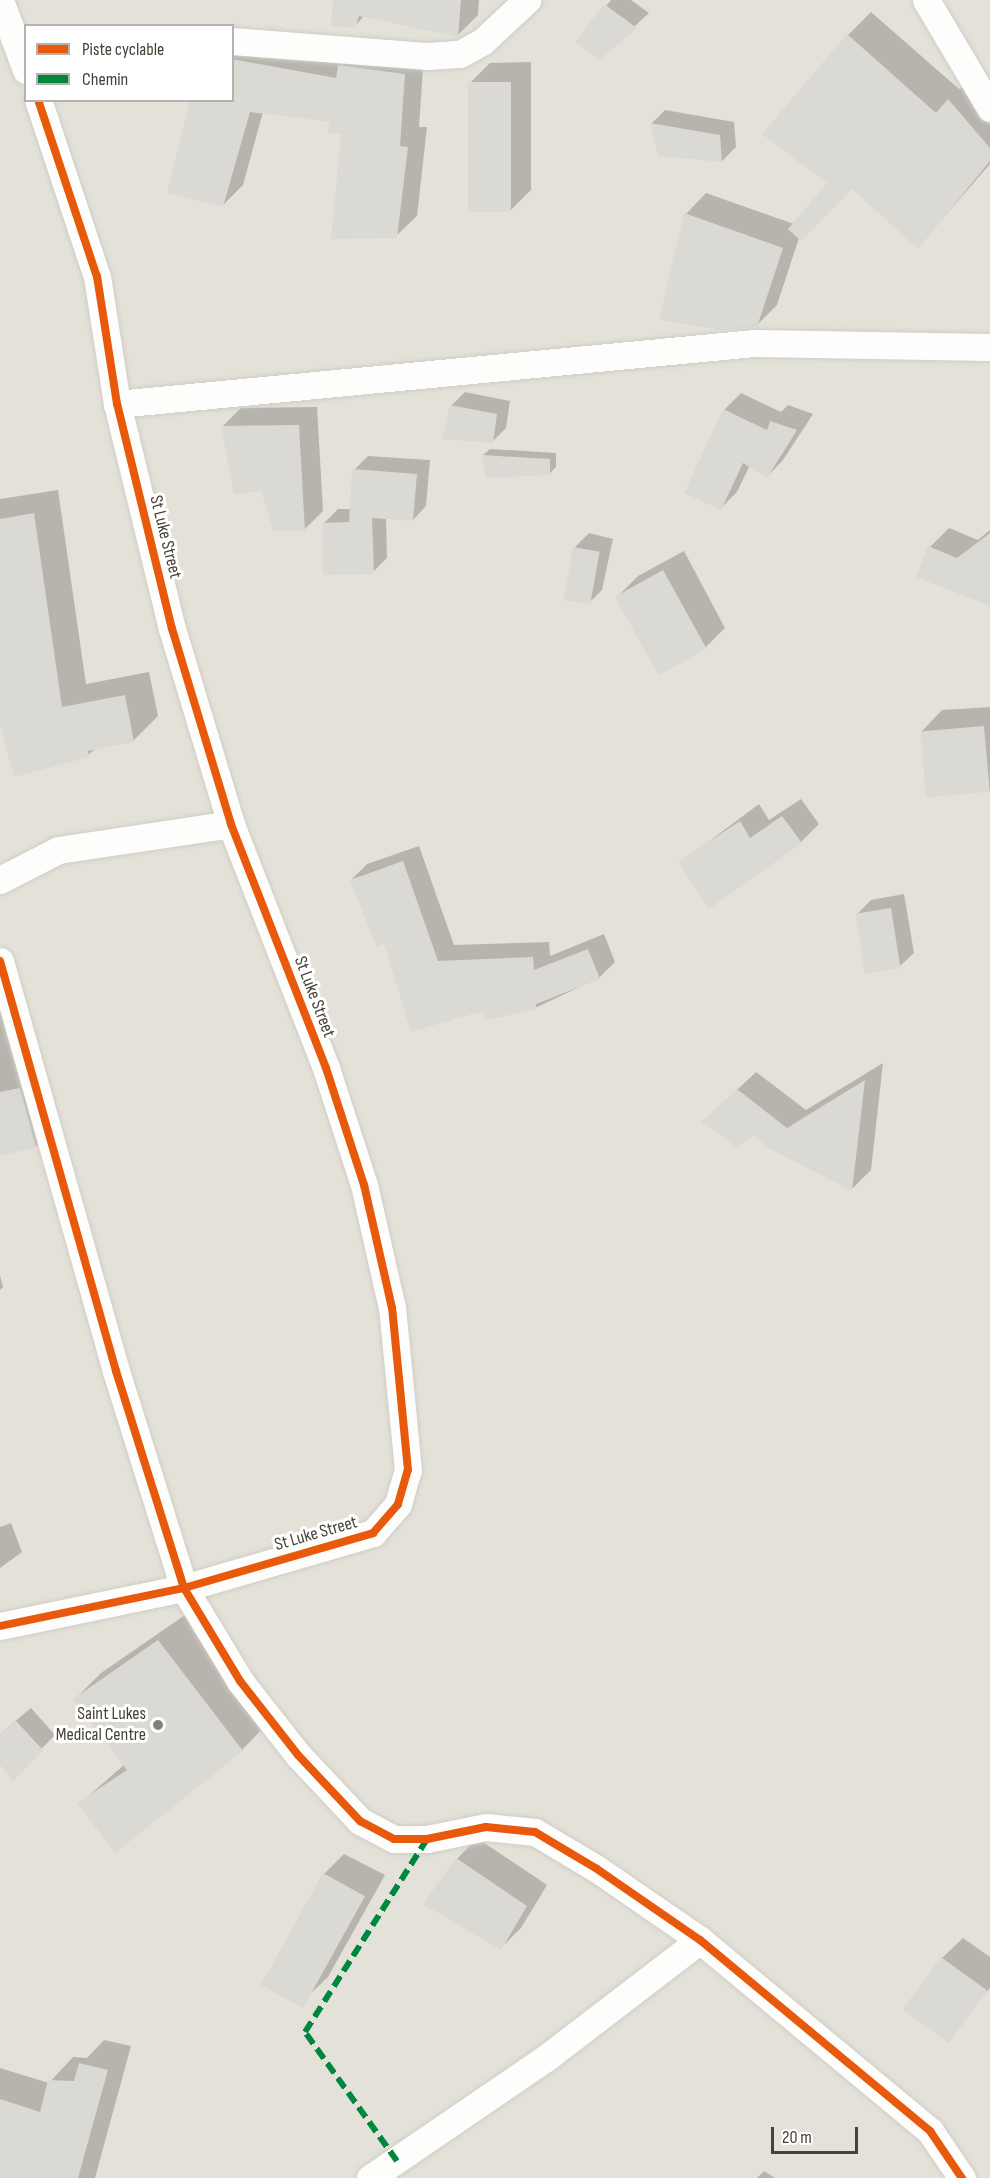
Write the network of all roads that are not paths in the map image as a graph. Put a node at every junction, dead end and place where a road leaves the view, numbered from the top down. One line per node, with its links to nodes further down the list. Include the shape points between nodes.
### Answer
1 (527, 0): 4 (street, via 482,42 460,54 428,56)
2 (926, 0): 7 (street)
3 (13, 16): 5 (street)
4 (234, 41)
5 (24, 62)
6 (39, 102): 9 (street, St Luke Street, via 94,267)
7 (990, 108)
8 (990, 347): 9 (street, via 754,344)
9 (117, 404): 10 (street, St Luke Street, via 172,629)
10 (231, 824): 11 (street, via 58,850); 13 (street, St Luke Street, via 326,1068 364,1185 392,1308 408,1470 398,1504 374,1533)
11 (0, 880)
12 (0, 961): 13 (street, via 116,1371)
13 (184, 1588): 14 (street, St Luke Street); 15 (street, via 240,1681 360,1821 394,1839 428,1839 486,1827 535,1832)
14 (0, 1626)
15 (700, 1940): 16 (street, via 546,2058); 17 (street, via 930,2131)
16 (370, 2178)
17 (962, 2178)

